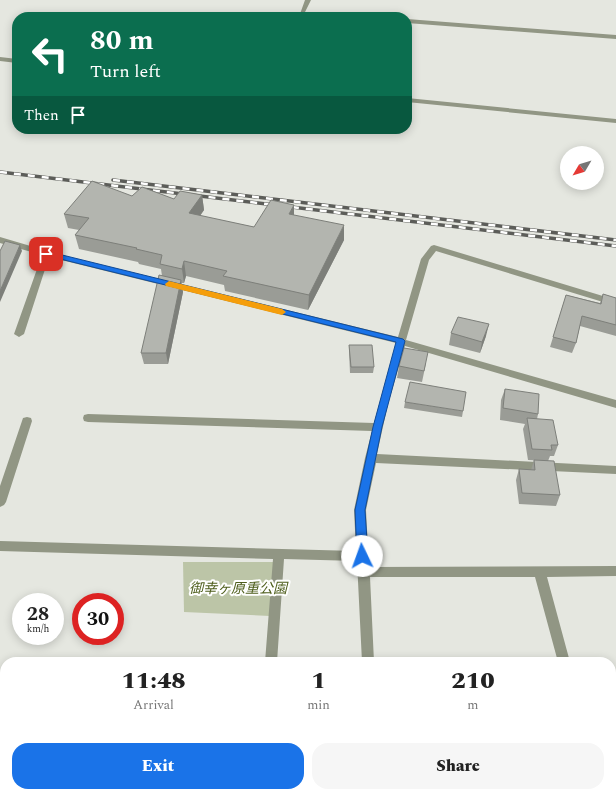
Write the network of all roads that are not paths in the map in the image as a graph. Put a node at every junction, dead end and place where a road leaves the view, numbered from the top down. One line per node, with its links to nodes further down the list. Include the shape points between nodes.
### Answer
1 (308, 0): 2 (street)
2 (302, 12)
3 (412, 21): 4 (street)
4 (616, 37)
5 (0, 59): 6 (street)
6 (12, 60)
7 (412, 101): 8 (street)
8 (616, 121)
9 (0, 240): 10 (street)
10 (46, 254): 12 (street); 13 (street)
11 (616, 303): 13 (street, via 434,248 425,258)
12 (19, 334)
13 (400, 341): 14 (street); 17 (street)
14 (616, 404)
15 (88, 418): 17 (street)
16 (27, 421): 20 (street)
17 (378, 427): 18 (street)
18 (370, 458): 19 (street); 23 (street, via 360,510)
19 (616, 470)
20 (0, 502)
21 (0, 546): 22 (street)
22 (279, 554): 23 (street); 27 (street)
23 (362, 556): 26 (street)
24 (539, 571): 25 (street); 26 (street); 29 (street)
25 (616, 571)
26 (363, 572): 28 (street)
27 (271, 657)
28 (368, 657)
29 (563, 657)

